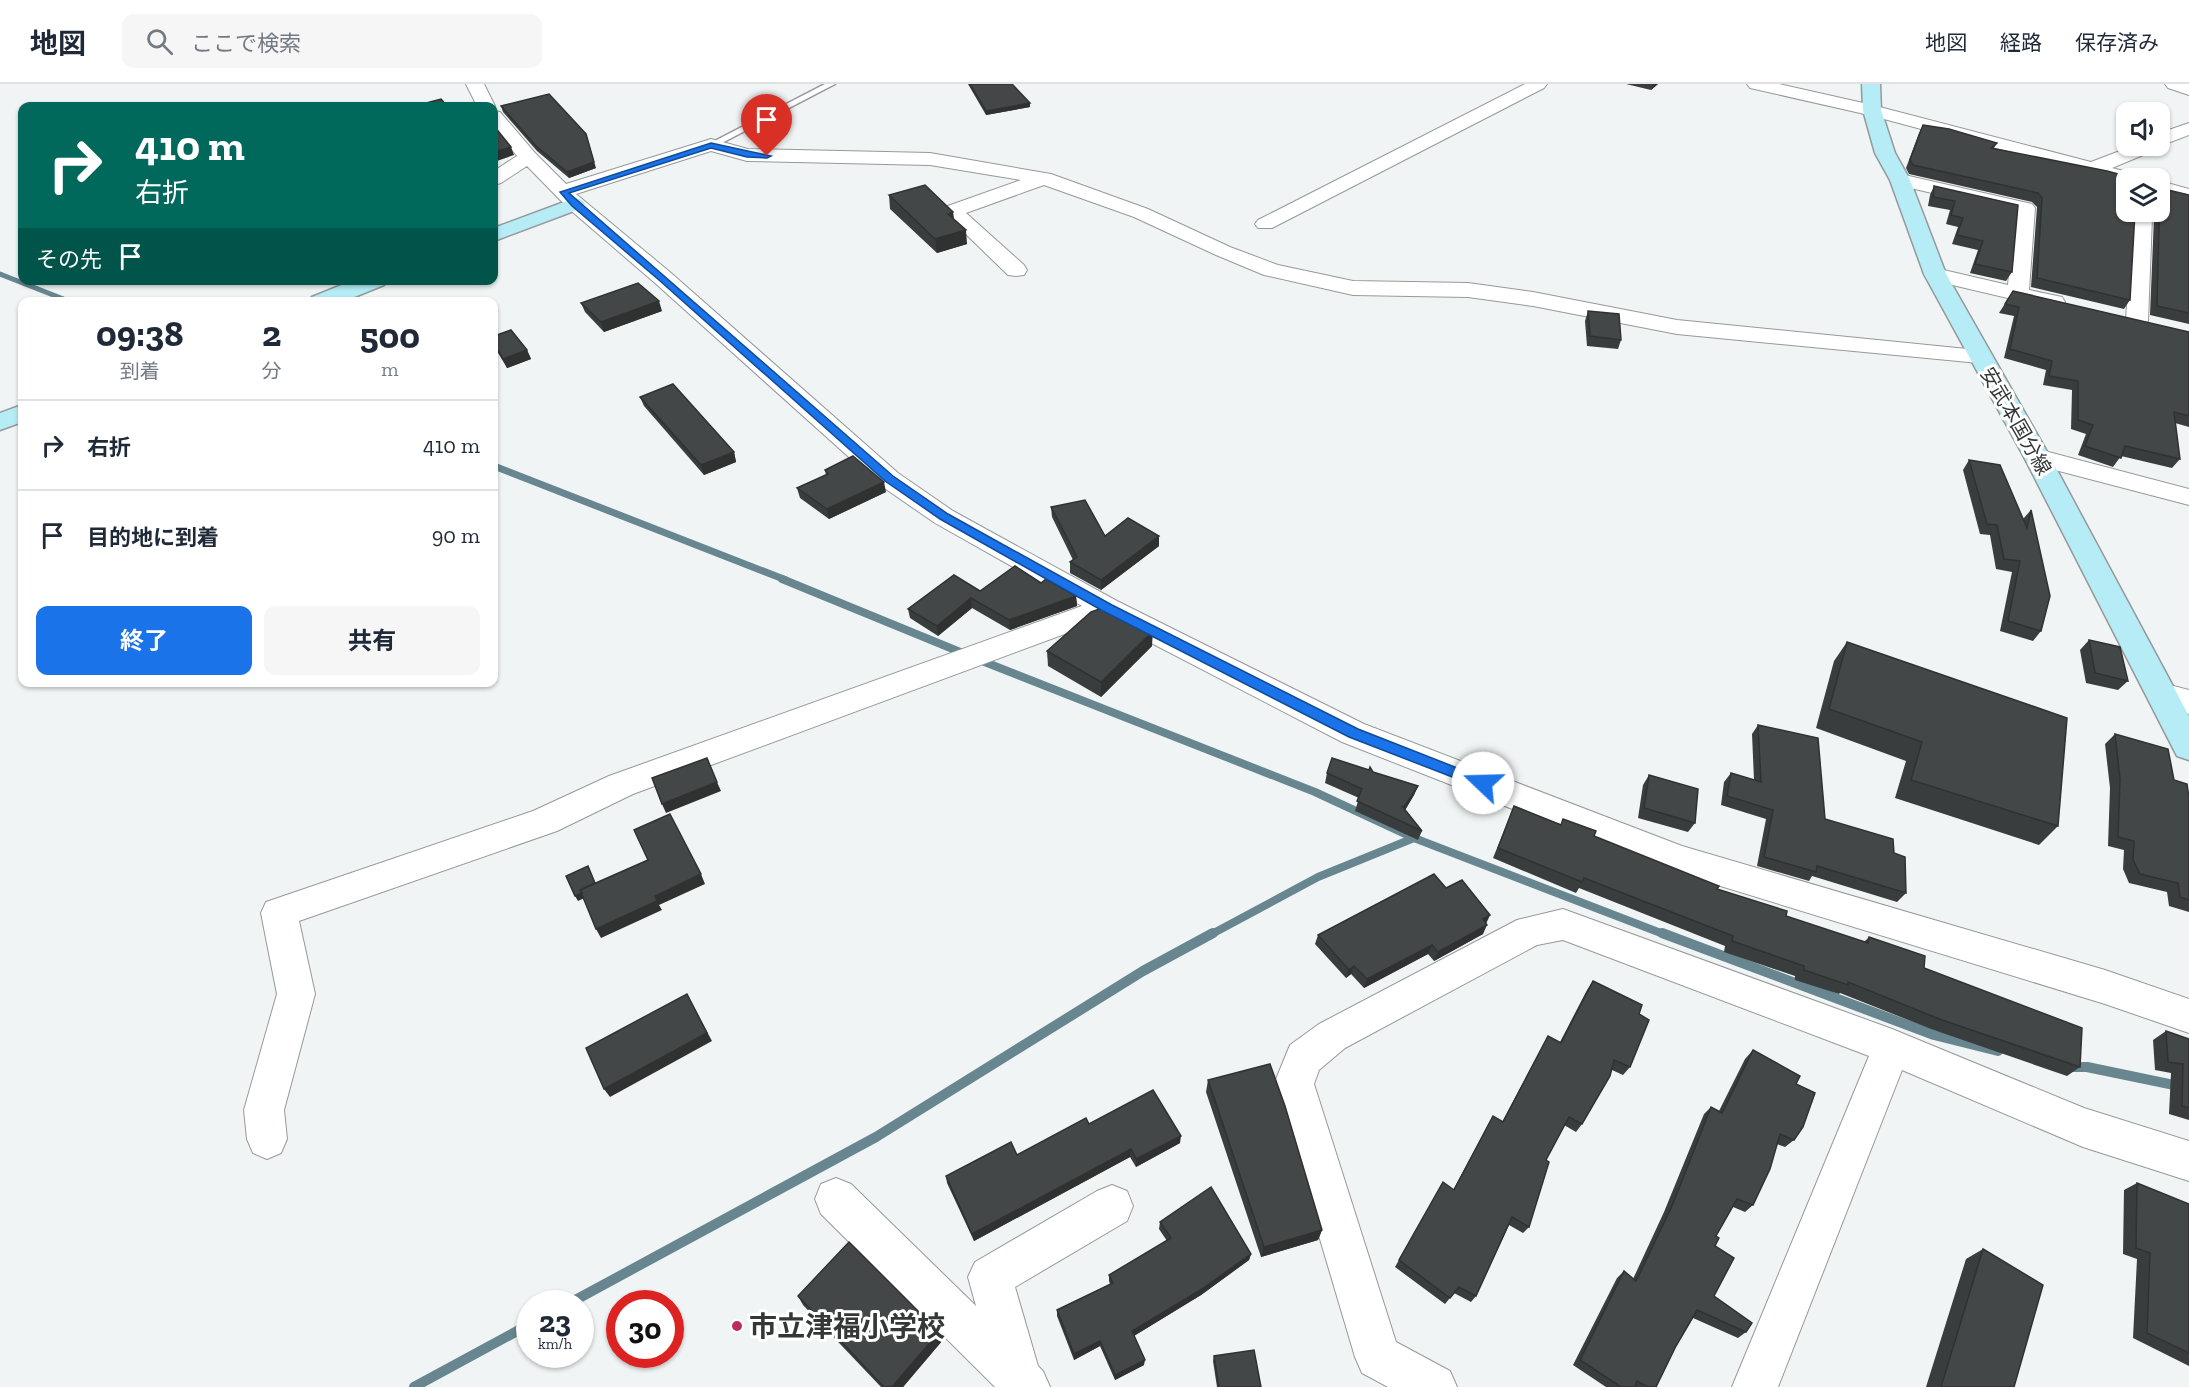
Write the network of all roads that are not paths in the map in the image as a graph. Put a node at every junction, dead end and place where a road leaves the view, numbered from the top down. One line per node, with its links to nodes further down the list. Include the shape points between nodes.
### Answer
1 (475, 84): 9 (street)
2 (831, 84): 14 (lane)
3 (1538, 84): 26 (street)
4 (1756, 84): 7 (street)
5 (1870, 84): 10 (main road, 安武本国分線)
6 (2174, 84): 8 (street)
7 (1788, 88): 10 (street)
8 (2189, 90)
9 (484, 102)
10 (1872, 110): 17 (street); 21 (main road, 安武本国分線, via 1885,153)
11 (498, 121): 16 (street)
12 (2189, 128): 13 (street)
13 (2170, 136)
14 (711, 146): 20 (street, via 747,155 930,159); 24 (street)
15 (2124, 156): 17 (street)
16 (528, 158): 19 (street); 24 (street)
17 (2092, 169): 18 (street)
18 (2116, 175)
19 (498, 177)
20 (1044, 178): 28 (street, via 952,211); 35 (street, via 1141,213 1272,270 1353,288 1468,290 1677,327)
21 (1900, 180): 29 (main road, 安武本国分線); 31 (street, via 2025,208)
22 (2170, 190): 23 (street)
23 (2189, 195)
24 (569, 198): 27 (main road); 40 (street, via 889,479 944,517)
25 (2142, 222): 34 (street, via 2148,324)
26 (1265, 224)
27 (498, 233)
28 (1016, 270)
29 (1935, 274): 31 (street); 35 (main road, 安武本国分線)
30 (363, 285): 32 (main road)
31 (2018, 293): 33 (street)
32 (333, 297)
33 (2072, 306)
34 (2116, 316)
35 (1979, 356): 38 (main road, 安武本国分線)
36 (18, 415): 37 (main road)
37 (0, 422)
38 (2037, 457): 39 (street); 41 (main road, 安武本国分線)
39 (2189, 497)
40 (1107, 608): 43 (street, via 1353,733 1677,859 2105,987); 45 (street, via 621,785 544,821 279,912 296,994 264,1110)
41 (2176, 698): 42 (main road, 安武本国分線)
42 (2189, 747)
43 (2189, 1016)
44 (1892, 1047): 46 (street, via 2083,1127); 50 (street, via 1563,924 1530,930 1332,1036 1304,1058 1294,1084 1378,1357); 51 (street)
45 (267, 1139)
46 (2189, 1161)
47 (836, 1199): 49 (street)
48 (1112, 1206): 49 (street, via 990,1277)
49 (1023, 1383)
50 (1434, 1387)
51 (1755, 1387)

